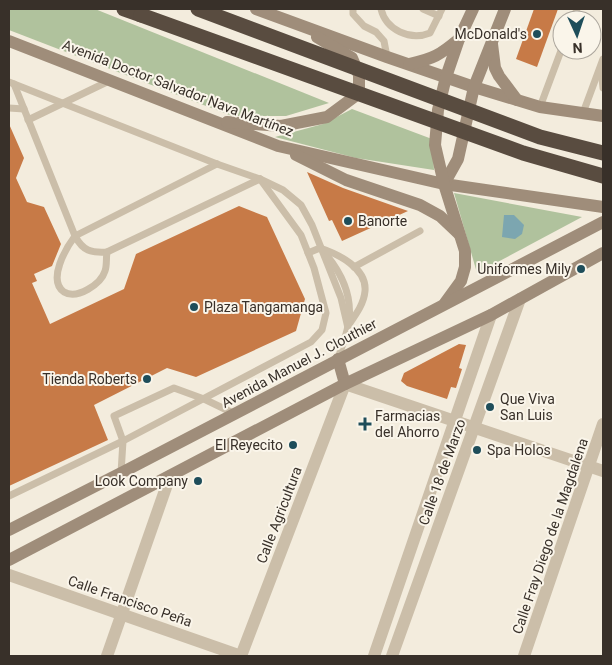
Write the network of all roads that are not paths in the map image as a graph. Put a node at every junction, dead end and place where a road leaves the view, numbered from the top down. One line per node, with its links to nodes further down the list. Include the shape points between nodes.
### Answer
1 (124, 9): 35 (highway, bridge, via 523,152)
2 (198, 9): 33 (highway, bridge, via 540,137)
3 (262, 9): 10 (main road)
4 (354, 9): 14 (lane, via 353,14 364,26 384,41)
5 (381, 9): 9 (lane, via 389,25 398,31 421,36 430,33)
6 (423, 9): 9 (lane)
7 (473, 9): 11 (main road)
8 (505, 9): 13 (main road)
9 (441, 12)
10 (288, 20): 14 (main road); 31 (main road, via 352,58 360,75 354,97 327,117 281,126)
11 (459, 39): 17 (main road, via 430,60); 18 (main road)
12 (9, 41): 19 (main road, Avenida Doctor Salvador Nava Martínez)
13 (492, 41): 21 (main road); 23 (main road, via 495,68)
14 (387, 57): 17 (main road)
15 (557, 60): 25 (lane)
16 (602, 61): 22 (lane); 28 (lane)
17 (408, 64): 18 (main road)
18 (446, 78): 21 (main road); 37 (main road, via 438,110 436,145)
19 (110, 80): 24 (lane); 31 (main road, Avenida Doctor Salvador Nava Martínez)
20 (11, 83): 24 (lane); 27 (lane)
21 (474, 87): 23 (main road); 37 (main road, via 458,159)
22 (603, 88)
23 (517, 100): 25 (main road)
24 (62, 103): 30 (lane); 34 (lane)
25 (540, 106): 28 (main road)
26 (9, 108): 27 (lane)
27 (24, 109): 30 (lane)
28 (583, 113): 29 (main road)
29 (603, 116)
30 (28, 120): 42 (lane)
31 (214, 121): 32 (main road, Avenida Doctor Salvador Nava Martínez)
32 (278, 146): 37 (main road, Avenida Doctor Salvador Nava Martínez); 41 (main road, via 346,180 420,205 440,216)
33 (603, 154)
34 (217, 164): 36 (lane); 42 (lane)
35 (603, 176)
36 (260, 179): 43 (lane, via 283,190 301,205); 44 (lane); 45 (lane, via 301,235)
37 (444, 184): 38 (main road, Avenida Doctor Salvador Nava Martínez); 41 (main road)
38 (603, 207)
39 (603, 222): 49 (main road, Avenida Manuel J. Clouthier)
40 (420, 230): 47 (lane)
41 (460, 235): 49 (main road, via 465,267 461,281)
42 (75, 236): 44 (lane, via 86,250); 44 (lane, via 59,266 58,277 64,292 80,293 100,281 105,272)
43 (320, 248): 45 (lane); 47 (lane); 51 (lane, via 341,298)
44 (107, 252)
45 (308, 253): 54 (lane, via 326,313 322,330 311,342)
46 (603, 253): 48 (main road)
47 (354, 267): 51 (lane, via 365,290)
48 (520, 299): 50 (main road); 58 (street, Calle 18 de Marzo)
49 (443, 305): 52 (main road, Avenida Manuel J. Clouthier)
50 (491, 315): 53 (main road); 56 (street, Calle 18 de Marzo)
51 (348, 328): 52 (lane)
52 (338, 359): 53 (main road); 55 (main road, Avenida Manuel J. Clouthier)
53 (345, 384): 56 (street); 63 (main road); 70 (street, Calle Agricultura)
54 (204, 398): 55 (lane); 59 (lane); 59 (lane, via 174,388 114,416)
55 (235, 414): 62 (main road, Avenida Manuel J. Clouthier)
56 (456, 420): 58 (street); 71 (street, Calle 18 de Marzo)
57 (603, 424): 60 (street, Calle Fray Diego de la Magdalena)
58 (474, 427): 60 (street); 72 (street, Calle 18 de Marzo)
59 (123, 441): 62 (lane); 64 (lane)
60 (589, 466): 61 (street); 73 (street, Calle Fray Diego de la Magdalena)
61 (603, 471)
62 (121, 473): 65 (main road, Avenida Manuel J. Clouthier)
63 (170, 476): 66 (main road); 68 (street)
64 (9, 496)
65 (9, 530)
66 (9, 560)
67 (9, 575): 68 (street, Calle Francisco Peña)
68 (121, 614): 69 (street); 70 (street, Calle Francisco Peña)
69 (108, 656)
70 (241, 656)
71 (374, 656)
72 (392, 656)
73 (524, 656)

